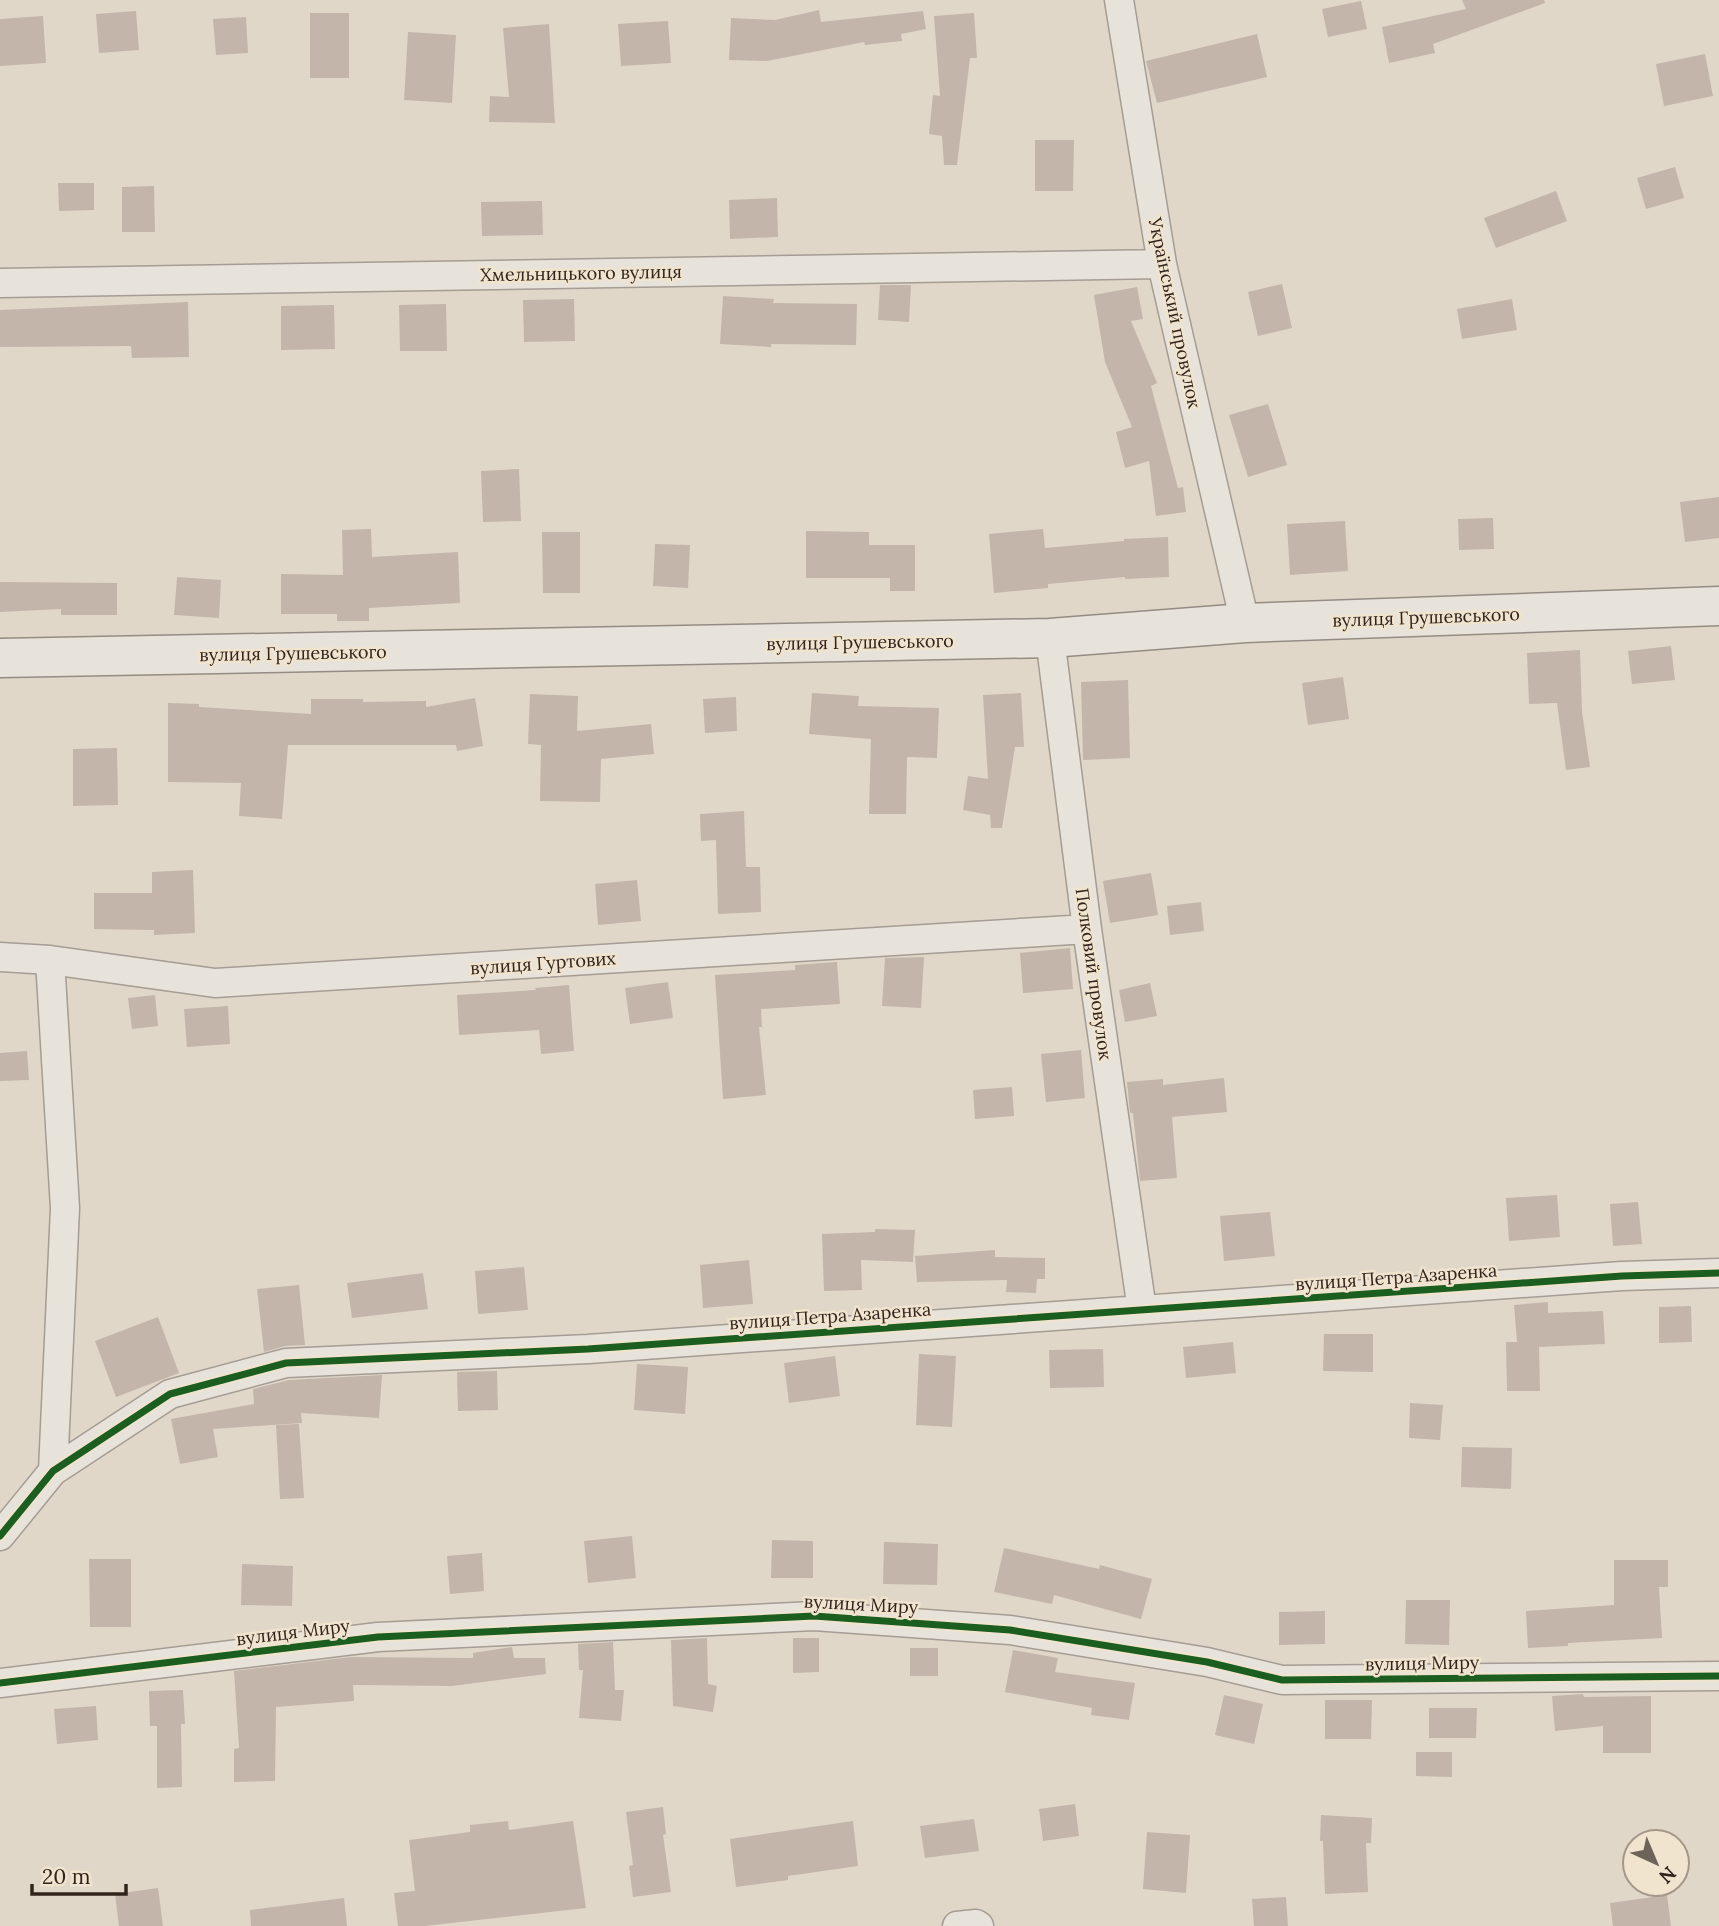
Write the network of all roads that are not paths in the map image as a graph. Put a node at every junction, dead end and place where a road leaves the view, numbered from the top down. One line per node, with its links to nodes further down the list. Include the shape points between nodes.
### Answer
1 (1120, 0): 2 (street, Український провулок)
2 (1162, 264): 3 (street, Хмельницького вулиця); 5 (street, Український провулок)
3 (0, 283)
4 (1719, 606): 5 (street, вулиця Грушевського)
5 (1245, 623): 6 (street, вулиця Грушевського)
6 (1050, 638): 7 (street, вулиця Грушевського); 8 (street, Полковий провулок)
7 (0, 658)
8 (1087, 929): 10 (street, вулиця Гуртових, via 215,983); 12 (street, Полковий провулок)
9 (0, 957): 10 (street, вулиця Гуртових)
10 (50, 960): 13 (street, via 65,1208)
11 (1719, 1273): 12 (street, вулиця Петра Азаренка)
12 (1142, 1310): 13 (street, вулиця Петра Азаренка, via 588,1349 286,1363 170,1394)
13 (53, 1471): 14 (street, вулиця Петра Азаренка)
14 (0, 1535)
15 (1719, 1676): 16 (street, вулиця Миру, via 1282,1680 1206,1662 1010,1630 814,1615 378,1637)
16 (0, 1684)
17 (957, 1926): 18 (street)
18 (979, 1926)

